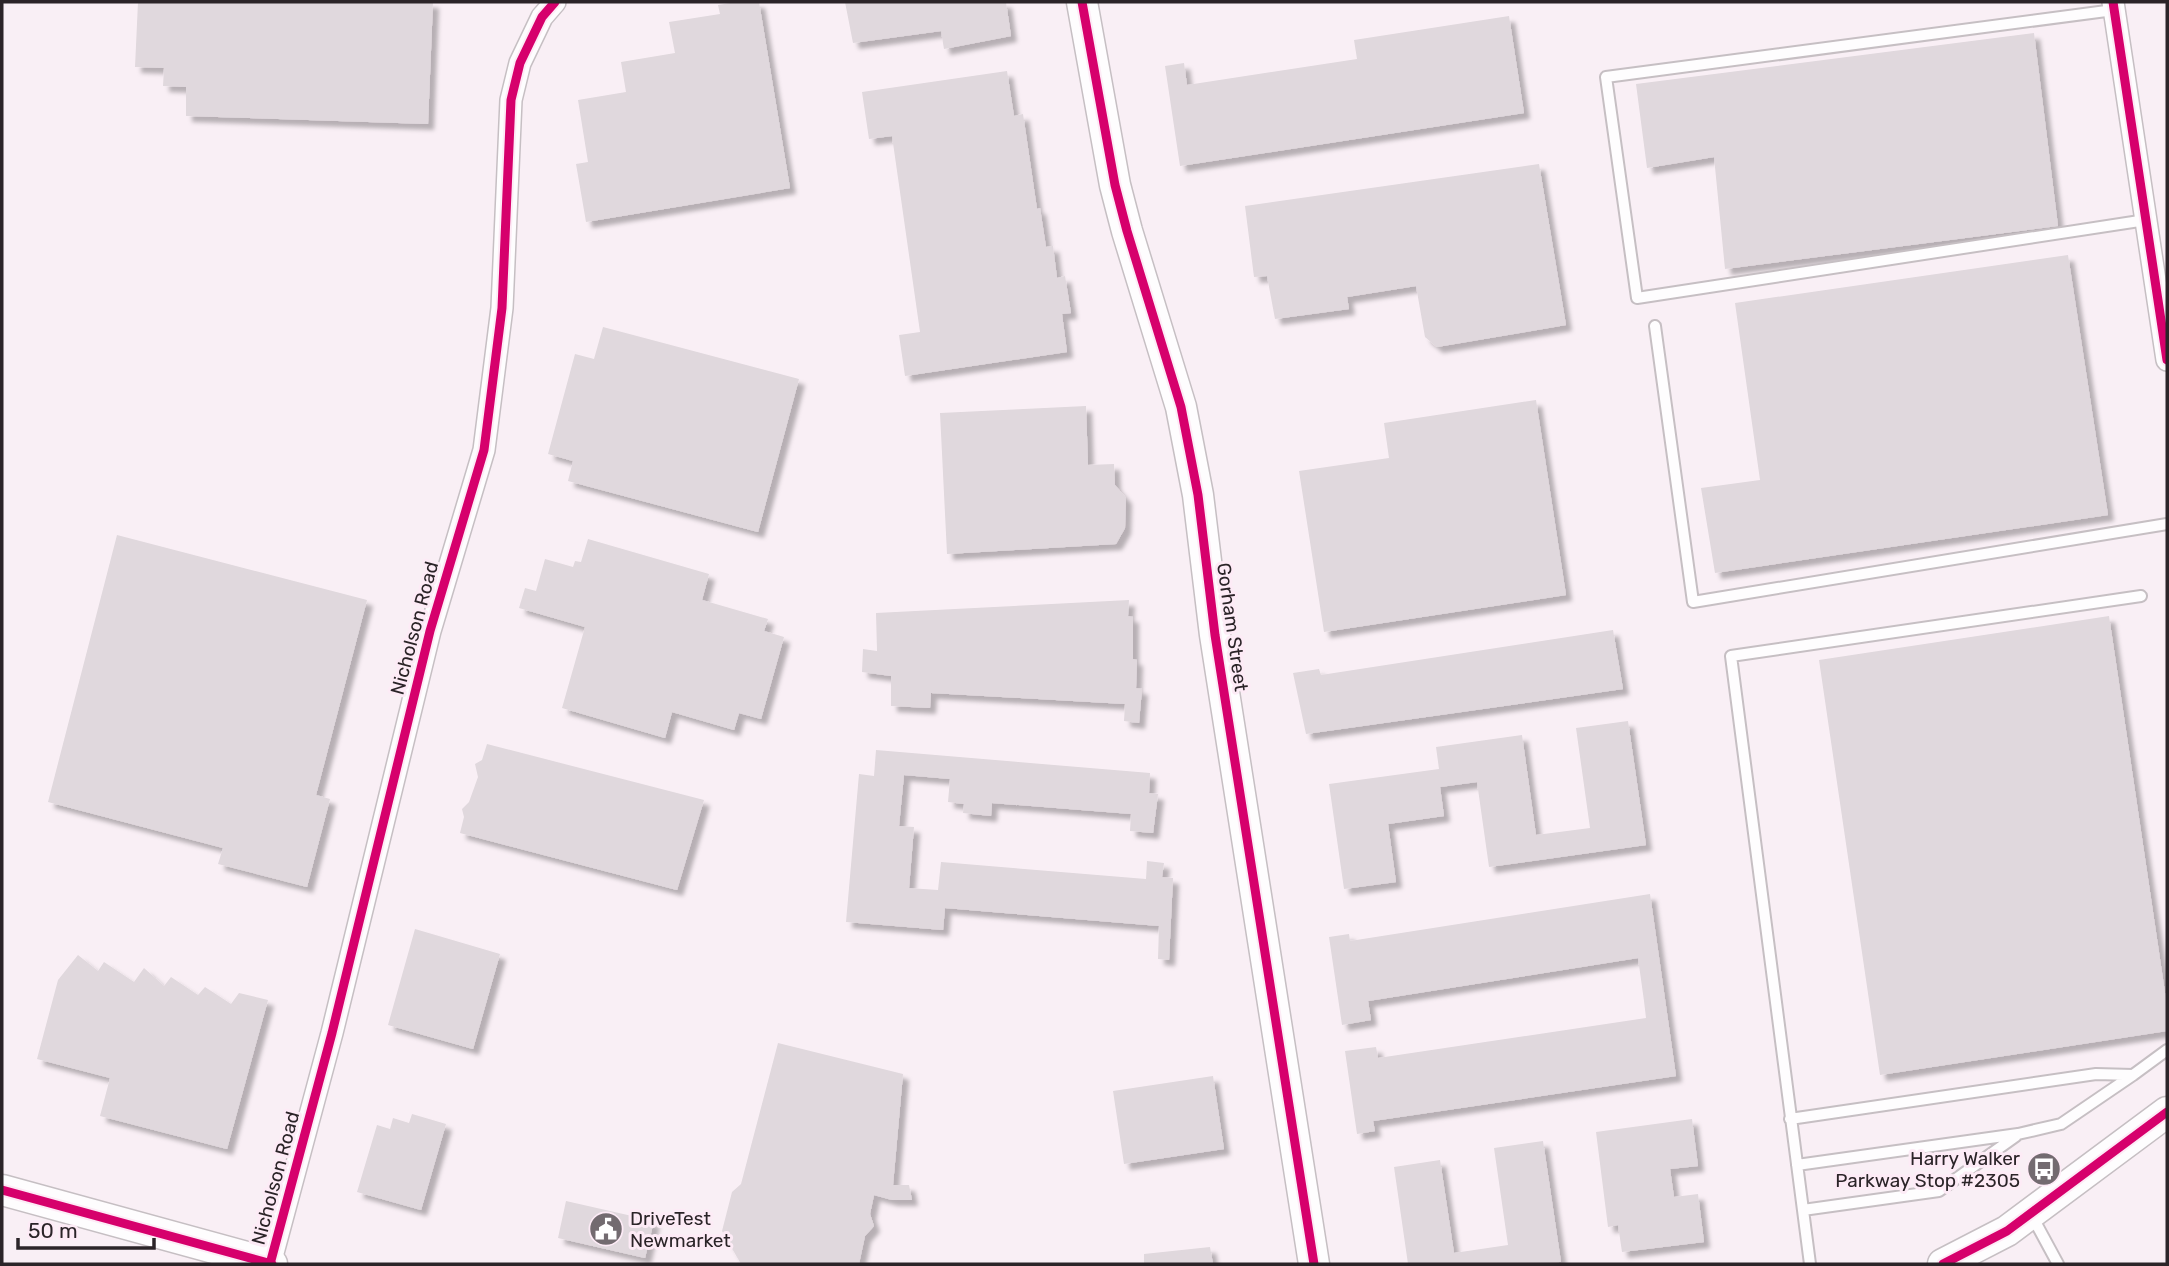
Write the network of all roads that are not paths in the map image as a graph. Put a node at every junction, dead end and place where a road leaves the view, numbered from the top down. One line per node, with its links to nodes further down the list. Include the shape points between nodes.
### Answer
1 (555, 2): 18 (street, Nicholson Road, via 542,17 520,63 511,100 502,308 484,450 430,631)
2 (1082, 2): 19 (street, Gorham Street, via 1113,175 1181,407 1198,495 1215,635)
3 (2113, 6): 4 (street); 4 (lane, via 1606,77 1637,298)
4 (2146, 220): 6 (street)
5 (1655, 326): 7 (lane, via 1693,602)
6 (2167, 360)
7 (2167, 524)
8 (2141, 596): 12 (lane, via 1731,656)
9 (2167, 1050): 10 (lane)
10 (2133, 1075): 12 (lane, via 2096,1074); 13 (lane, via 2061,1124)
11 (2167, 1112): 17 (street)
12 (1790, 1119): 14 (lane)
13 (2018, 1134): 14 (lane); 16 (lane, via 1939,1191)
14 (1797, 1165): 16 (lane)
15 (2, 1190): 18 (street)
16 (1803, 1210): 20 (lane)
17 (2031, 1214): 21 (street); 22 (lane)
18 (271, 1264)
19 (1314, 1264)
20 (1810, 1264)
21 (1943, 1264)
22 (2058, 1264)

